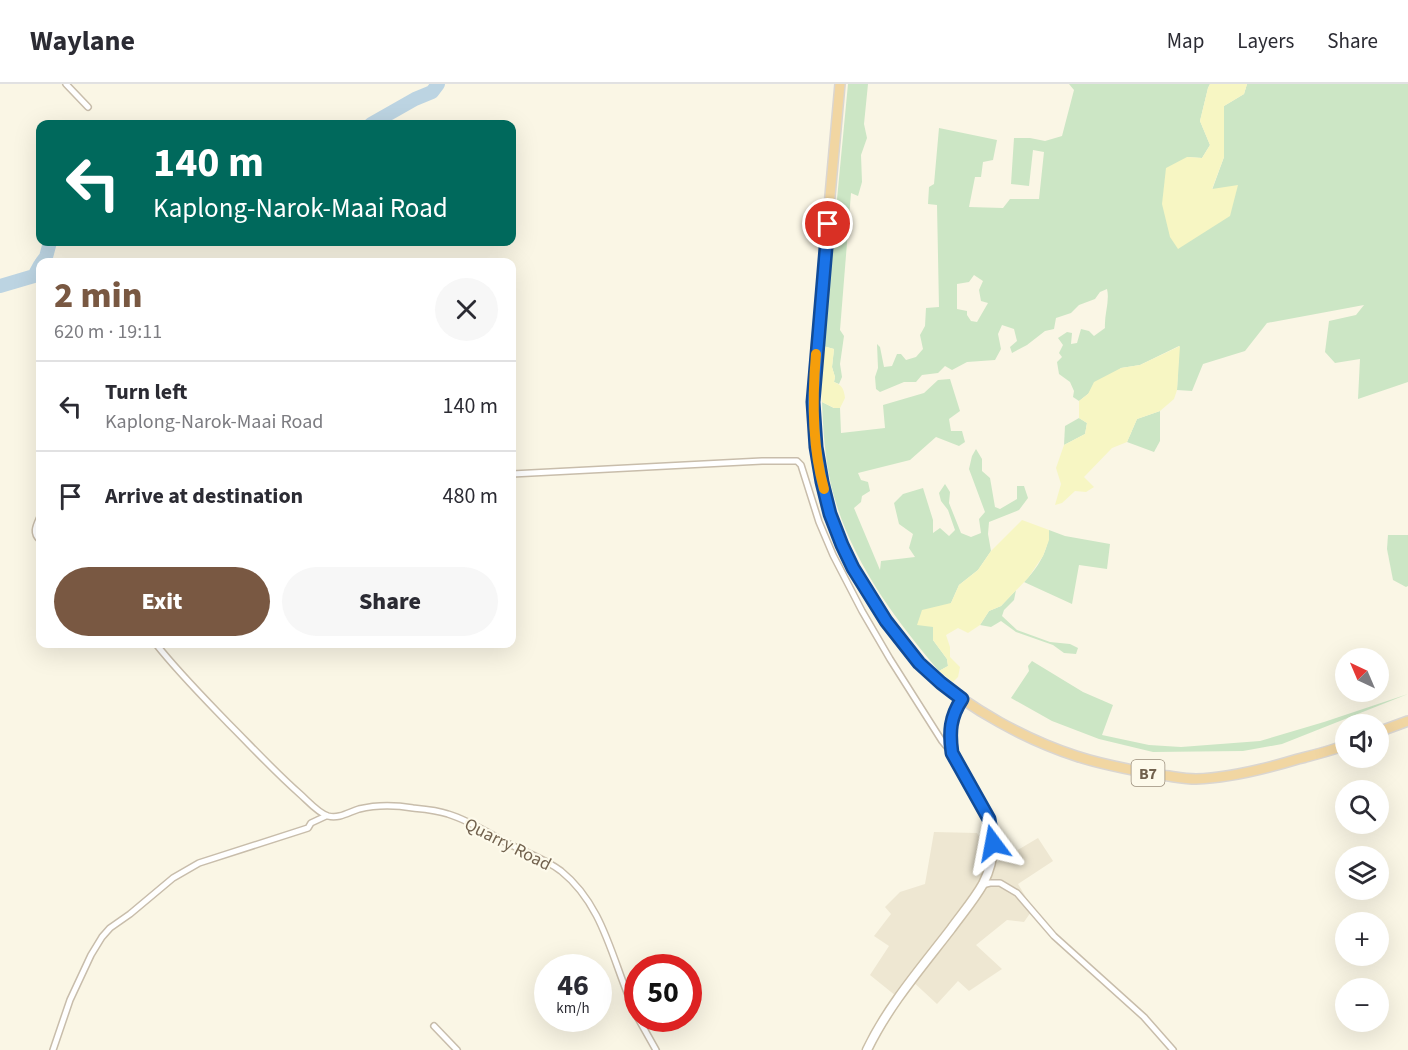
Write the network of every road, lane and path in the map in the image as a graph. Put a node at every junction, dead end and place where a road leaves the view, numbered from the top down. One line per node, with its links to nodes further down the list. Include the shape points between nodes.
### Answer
1 (66, 84): 3 (street)
2 (840, 84): 6 (highway, B7, via 813,402 822,482 842,545 886,621 919,663)
3 (88, 107)
4 (516, 474): 10 (street, via 797,461 819,522 862,611)
5 (159, 648): 11 (street, via 268,764)
6 (962, 699): 9 (highway, B7, via 1057,750 1112,767 1184,778 1268,768); 10 (main road, via 950,725)
7 (1408, 721): 8 (highway)
8 (1389, 728)
9 (1335, 748)
10 (952, 753): 12 (main road, via 991,827 992,855)
11 (326, 816): 13 (street, Quarry Road, via 403,806 447,813 547,862 575,884 592,907); 16 (street, Quarry Road, via 300,831 199,863 173,878 110,928 91,955 70,999)
12 (982, 885): 19 (main road, via 893,1005); 20 (street, via 1000,883 1017,893 1054,936 1144,1017)
13 (624, 988)
14 (434, 1026): 17 (street)
15 (646, 1032): 18 (street, Quarry Road)
16 (53, 1050)
17 (457, 1050)
18 (656, 1050)
19 (867, 1050)
20 (1173, 1050)

